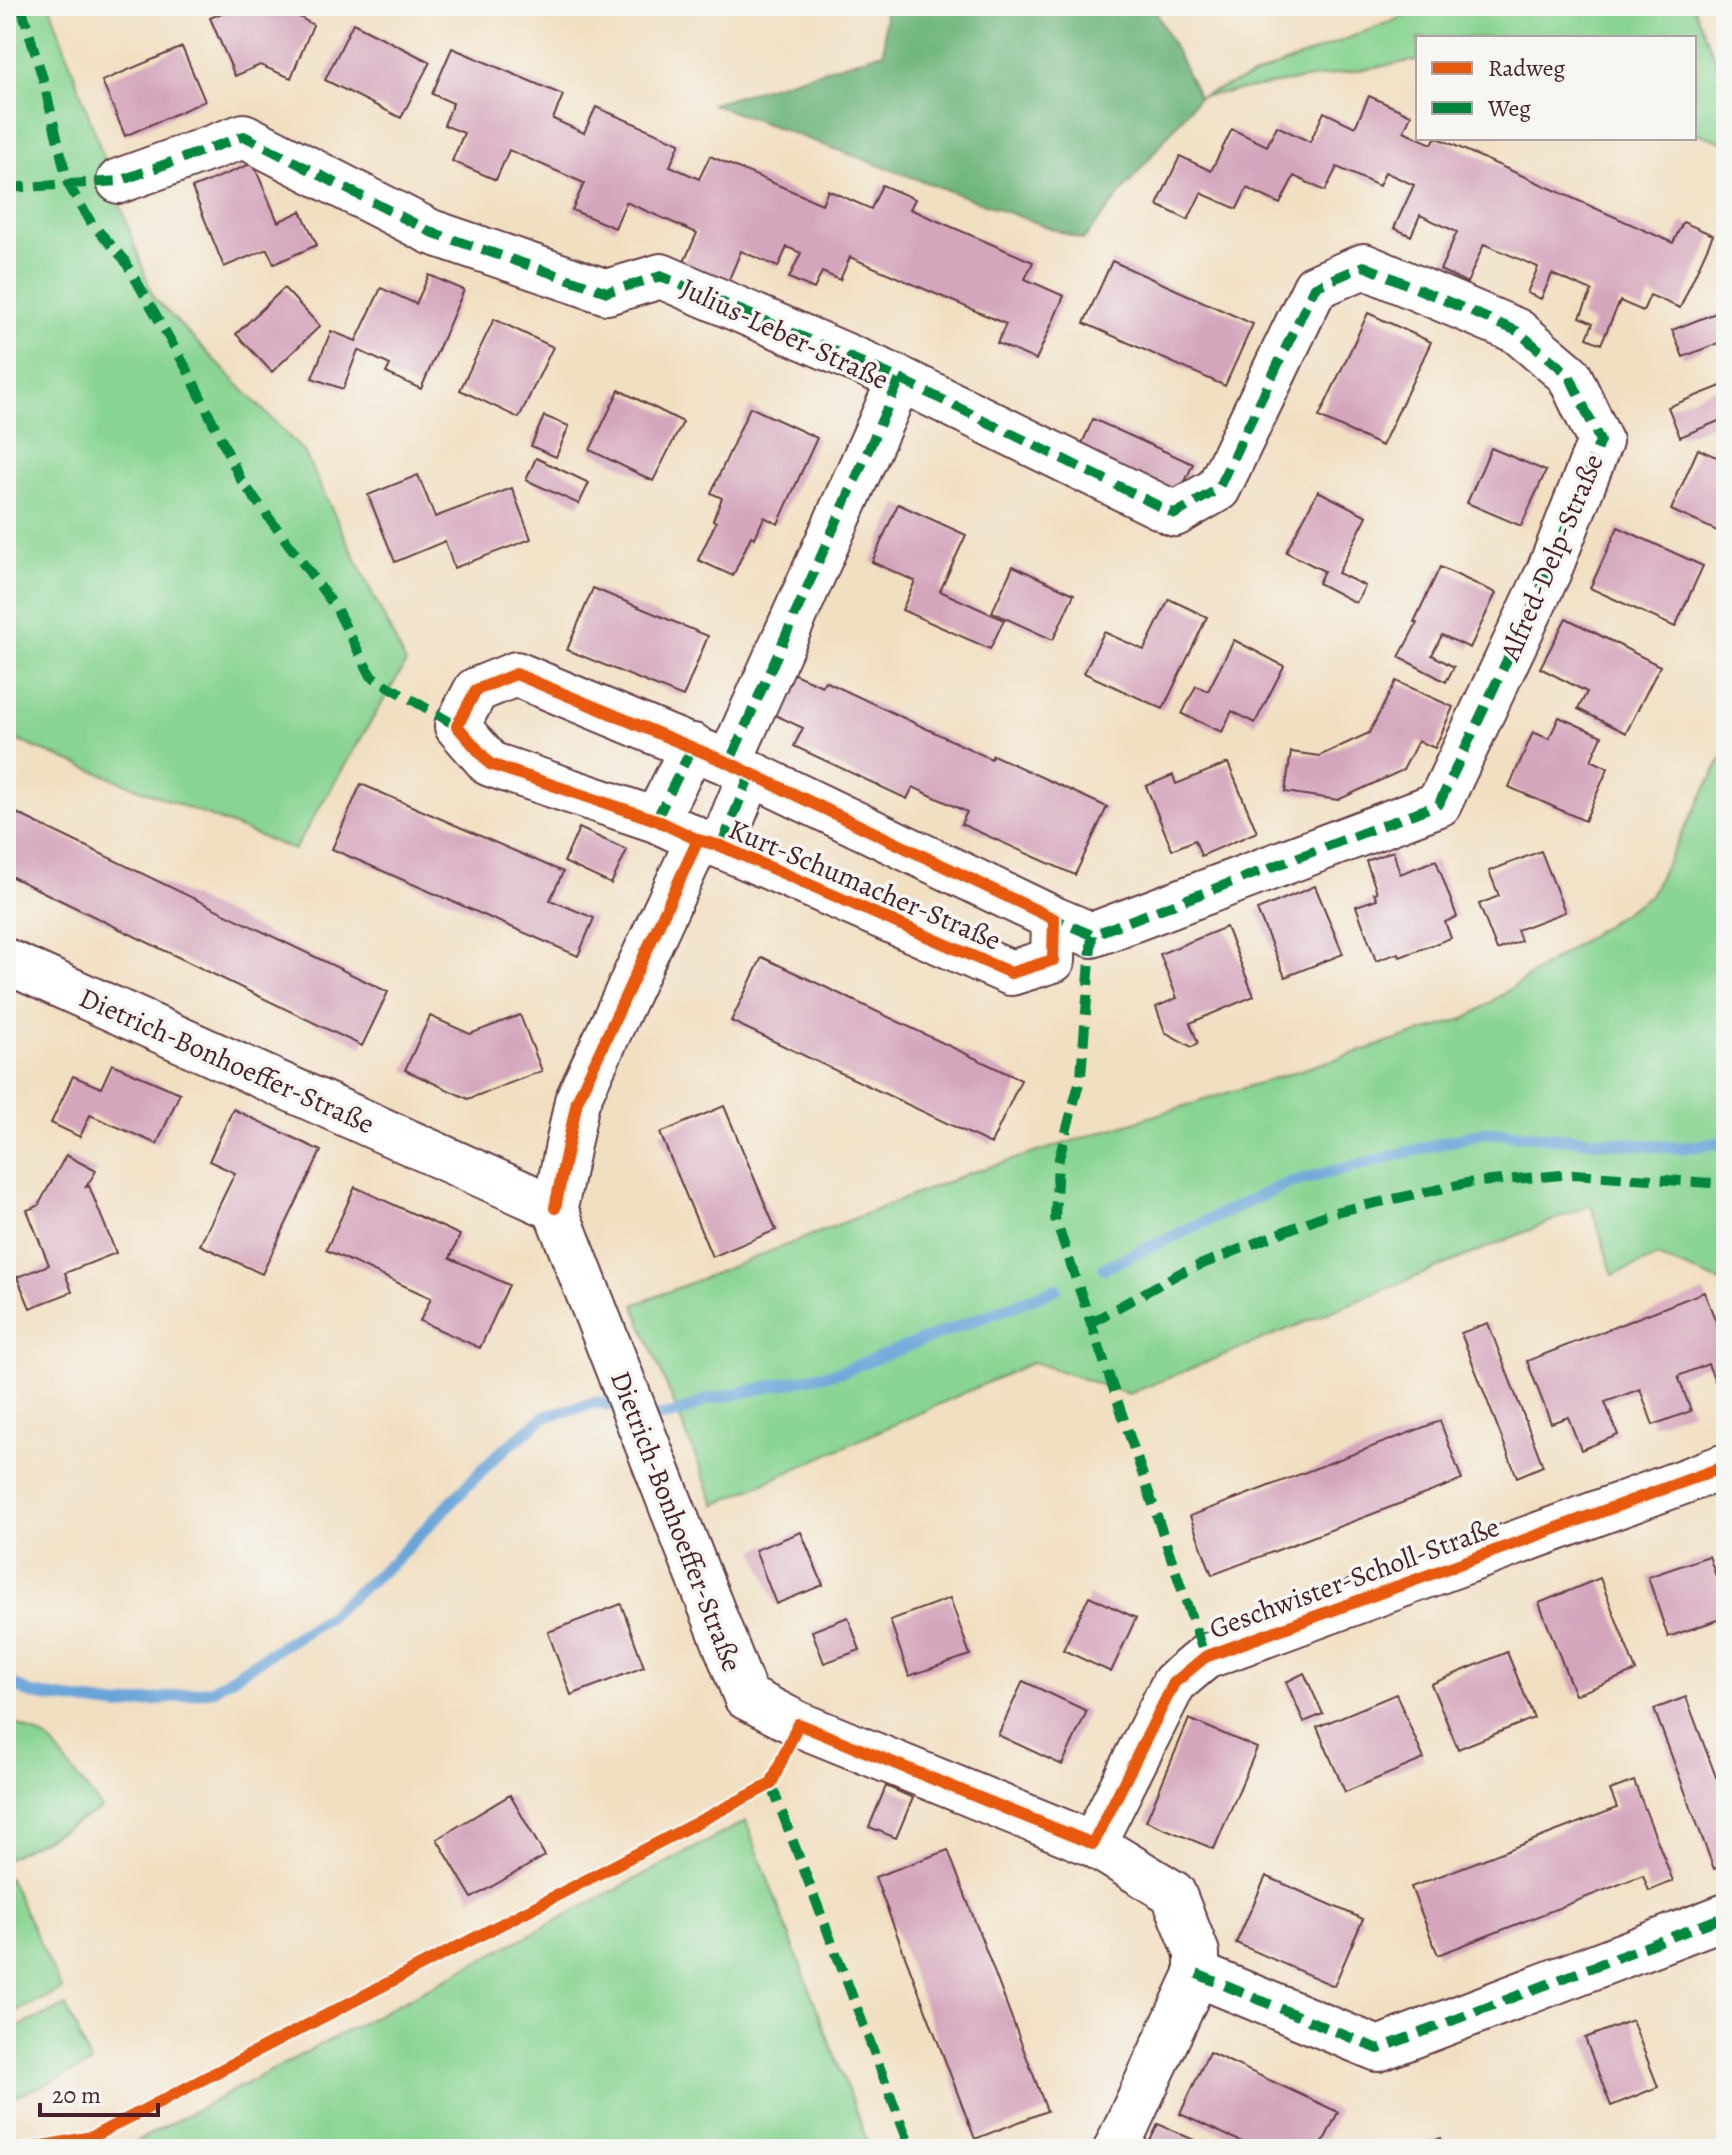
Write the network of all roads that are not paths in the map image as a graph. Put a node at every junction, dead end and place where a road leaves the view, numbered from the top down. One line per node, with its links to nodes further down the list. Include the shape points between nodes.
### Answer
1 (119, 181): 2 (street, Julius-Leber-Straße, via 244,136 431,232 607,292 661,276)
2 (900, 379): 3 (street, Julius-Leber-Straße); 6 (street, Alfred-Delp-Straße, via 1175,514 1218,489 1315,287 1364,266 1517,331 1569,375 1600,441 1549,571 1439,804 1092,935)
3 (724, 761): 4 (street, Julius-Leber-Straße); 4 (street, via 516,674 476,690 457,726 490,764); 5 (street, Kurt-Schumacher-Straße); 6 (street, Kurt-Schumacher-Straße)
4 (656, 820): 5 (street)
5 (710, 843): 6 (street, Kurt-Schumacher-Straße, via 1011,973 1053,960); 8 (street, Kurt-Schumacher-Straße, via 577,1101)
6 (1054, 919)
7 (6, 961): 8 (street, Dietrich-Bonhoeffer-Straße)
8 (555, 1208): 10 (street, Dietrich-Bonhoeffer-Straße, via 746,1697 798,1724)
9 (1726, 1466): 10 (street, Geschwister-Scholl-Straße, via 1205,1657 1174,1683)
10 (1093, 1844): 12 (street, Dietrich-Bonhoeffer-Straße, via 1173,1893 1197,1953)
11 (1726, 1916): 12 (street, via 1378,2049)
12 (1197, 1974): 13 (street)
13 (1116, 2149)

